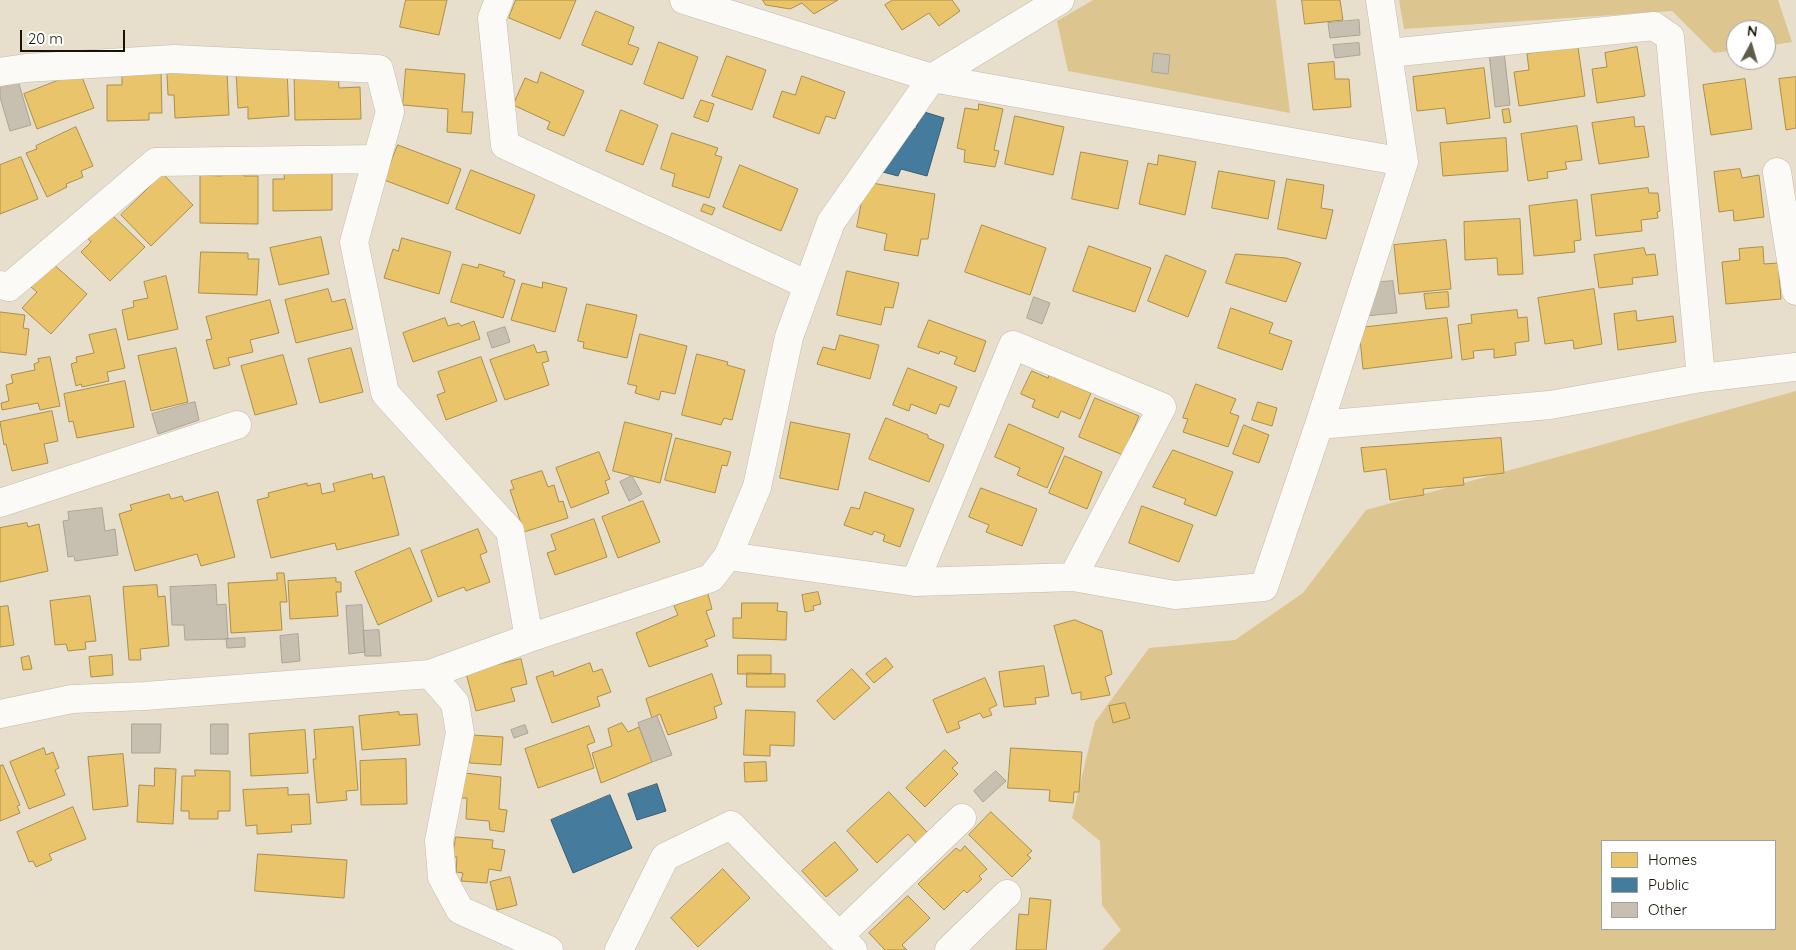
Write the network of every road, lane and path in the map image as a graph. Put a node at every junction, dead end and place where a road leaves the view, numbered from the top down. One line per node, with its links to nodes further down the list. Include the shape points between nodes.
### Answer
1 (499, 0): 12 (street, via 492,18 505,145)
2 (685, 0): 7 (street)
3 (1060, 0): 7 (street)
4 (1380, 0): 5 (street)
5 (1389, 53): 9 (street); 15 (street, via 1654,26 1670,37)
6 (0, 72): 8 (street, via 174,59 379,69 390,112)
7 (932, 78): 9 (street); 12 (street, via 831,222)
8 (377, 159): 11 (street, via 156,162 9,286); 22 (street, via 354,242 385,393 510,531)
9 (1404, 162): 17 (street)
10 (1777, 172): 13 (street)
11 (0, 285)
12 (808, 286): 19 (street, via 789,337 757,487)
13 (1796, 291)
14 (1796, 367): 15 (street)
15 (1701, 378): 17 (street, via 1550,405)
16 (237, 425): 18 (street)
17 (1320, 426): 20 (street, via 1264,587 1175,595)
18 (0, 504)
19 (728, 556): 21 (street); 22 (street, via 711,578)
20 (1073, 577): 21 (street); 21 (street, via 1162,407 1013,346)
21 (915, 582)
22 (529, 638): 23 (street)
23 (430, 674): 24 (street, via 72,699); 28 (street, via 455,703 460,733 439,841 442,877 460,910)
24 (0, 714)
25 (962, 818): 27 (street)
26 (1007, 894): 30 (street)
27 (846, 943): 29 (street, via 731,825 665,857)
28 (549, 950)
29 (619, 950)
30 (949, 950)

